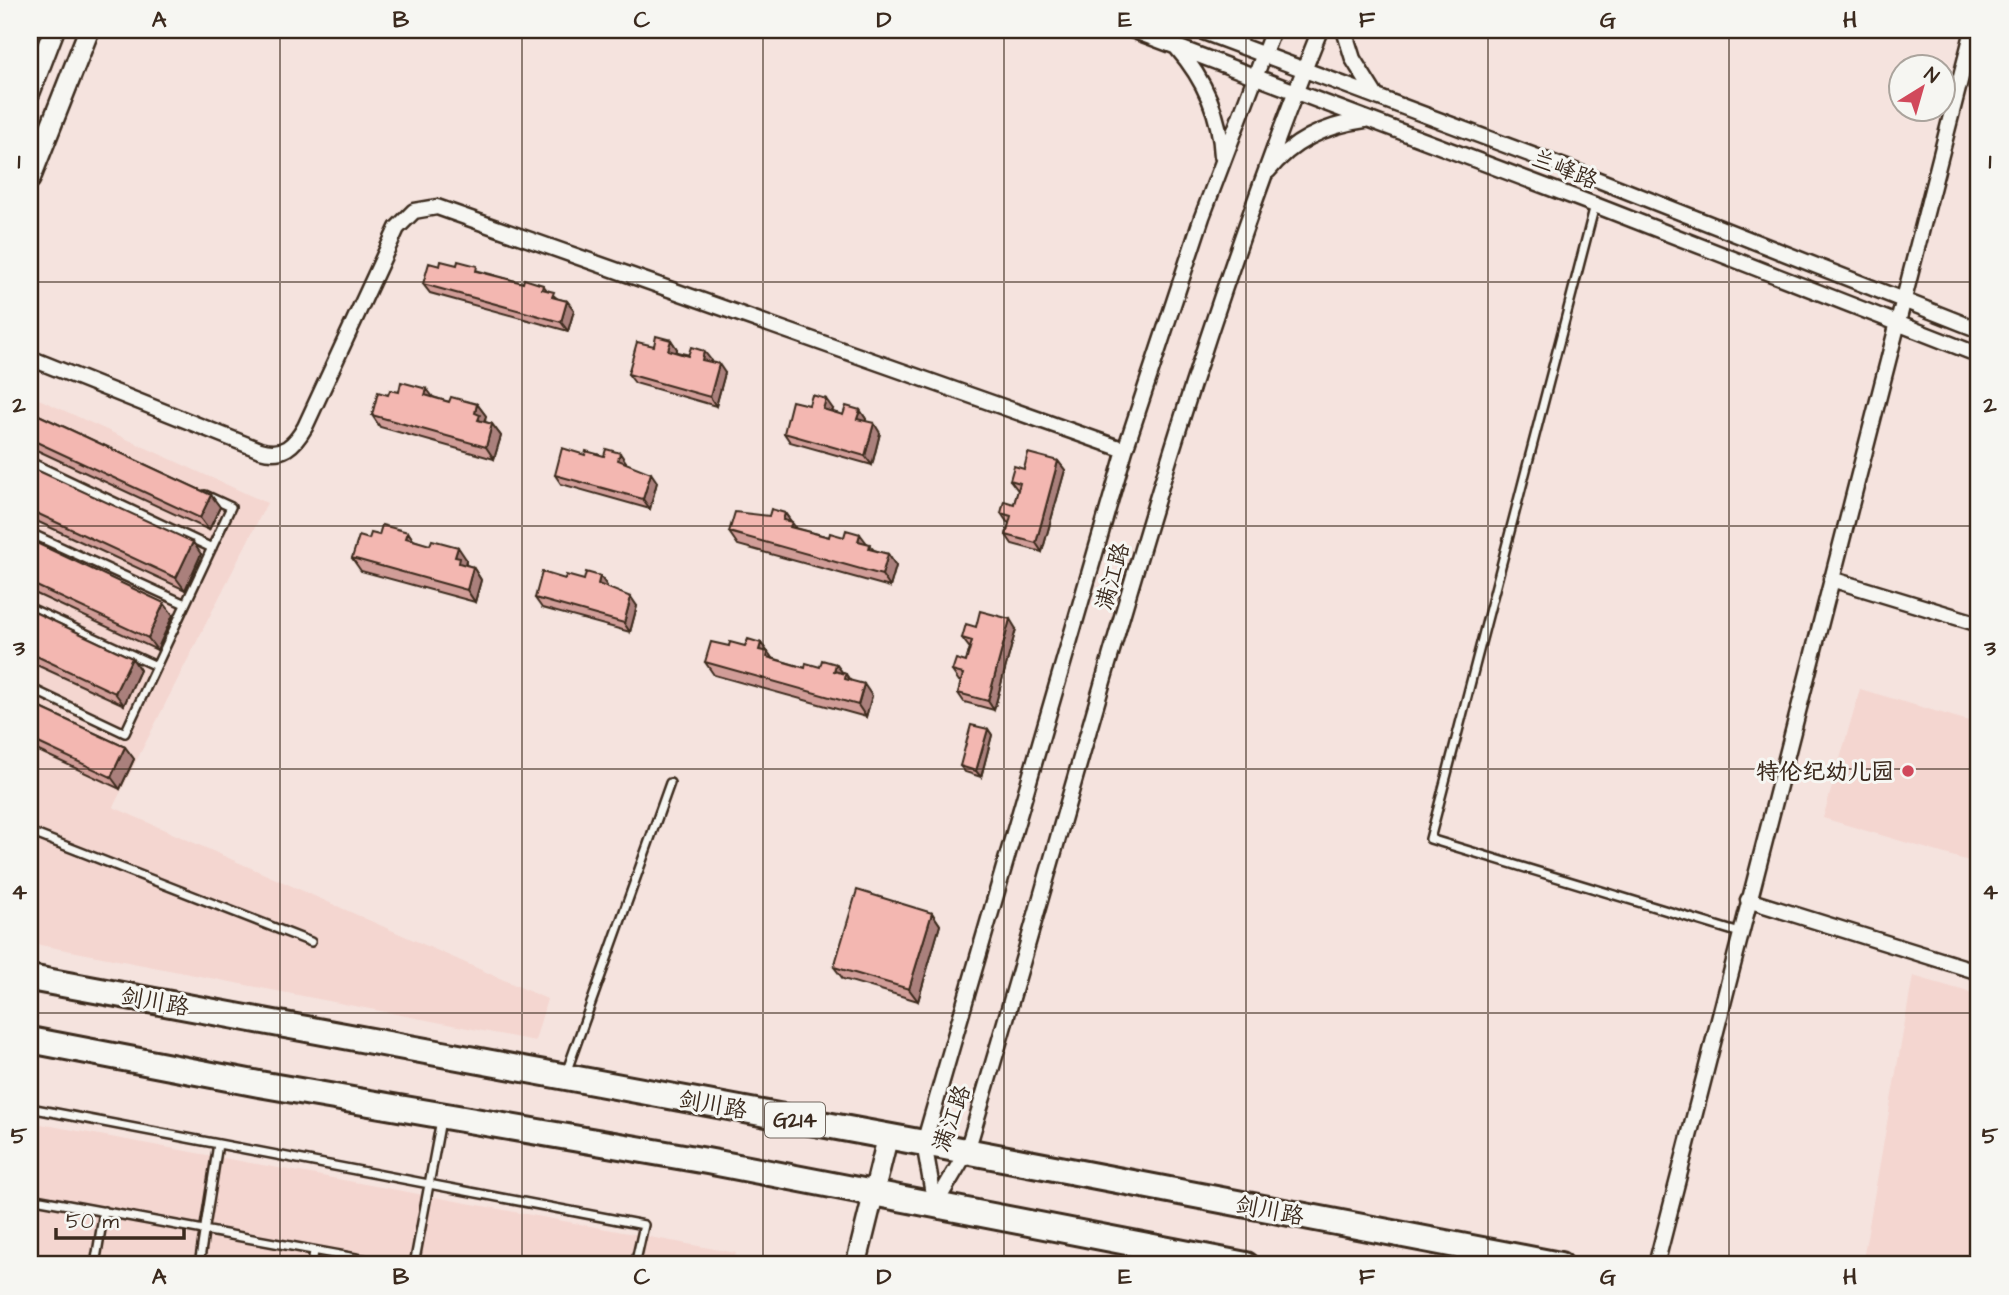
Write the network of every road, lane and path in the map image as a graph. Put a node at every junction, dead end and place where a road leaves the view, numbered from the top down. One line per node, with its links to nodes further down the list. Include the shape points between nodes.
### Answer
1 (54, 30): 13 (street)
2 (89, 30): 18 (street)
3 (1132, 30): 9 (street, 兰峰路)
4 (1198, 30): 10 (street, 兰峰路)
5 (1273, 30): 10 (street, 满江路)
6 (1320, 30): 11 (street, 满江路)
7 (1344, 30): 15 (street, via 1353,59)
8 (1973, 30): 21 (street)
9 (1176, 47): 12 (street, 兰峰路); 17 (street, via 1197,74 1212,105)
10 (1263, 55): 11 (street, 兰峰路); 12 (street, 满江路)
11 (1304, 70): 14 (street, 满江路); 15 (street, 兰峰路)
12 (1255, 77): 14 (street, 兰峰路); 17 (street, 满江路)
13 (30, 92)
14 (1295, 93): 16 (street, 兰峰路); 19 (street, 满江路)
15 (1377, 98): 21 (street, 兰峰路)
16 (1366, 119): 19 (street, via 1332,126 1301,141); 20 (street, 兰峰路)
17 (1222, 162): 26 (street, 满江路)
18 (30, 178)
19 (1261, 181): 51 (street, 满江路, via 1186,402)
20 (1595, 205): 22 (street, 兰峰路); 40 (lane, via 1430,839)
21 (1903, 301): 22 (street); 23 (street, 兰峰路)
22 (1897, 324): 24 (street, 兰峰路); 31 (street)
23 (1979, 330)
24 (1979, 355)
25 (30, 358): 26 (street, via 260,450 282,452 305,427 397,228 414,211 437,207)
26 (1125, 450): 49 (street, 满江路)
27 (30, 462): 30 (lane)
28 (194, 490): 30 (lane, via 231,507)
29 (30, 533): 32 (lane)
30 (212, 548): 32 (lane)
31 (1831, 579): 34 (street); 39 (street)
32 (185, 604): 35 (lane)
33 (30, 608): 35 (lane)
34 (1979, 624)
35 (156, 666): 36 (lane, via 125,733)
36 (30, 688)
37 (670, 783): 45 (lane)
38 (30, 832): 41 (lane)
39 (1748, 900): 40 (street); 42 (street)
40 (1740, 933): 69 (street)
41 (311, 942)
42 (1979, 972)
43 (30, 978): 45 (highway, 剑川路 / G214)
44 (31, 1047): 47 (highway, G214)
45 (565, 1077): 48 (highway, 剑川路 / G214)
46 (30, 1108): 50 (lane)
47 (442, 1116): 52 (lane); 53 (highway, G214)
48 (888, 1136): 49 (highway, 剑川路 / G214); 53 (street)
49 (925, 1143): 51 (highway, 剑川路 / G214); 55 (street, 满江路)
50 (218, 1144): 52 (lane); 57 (lane)
51 (967, 1152): 55 (street, 满江路); 68 (highway, 剑川路 / G214)
52 (429, 1184): 64 (lane); 65 (lane, via 643,1225)
53 (873, 1193): 55 (highway, G214); 66 (street)
54 (30, 1198): 56 (lane)
55 (935, 1205): 59 (highway, G214)
56 (104, 1211): 57 (lane); 60 (lane)
57 (205, 1230): 58 (lane); 61 (lane)
58 (314, 1251): 62 (lane); 63 (lane)
59 (1164, 1258): 67 (highway, G214)
60 (94, 1265)
61 (199, 1265)
62 (312, 1265)
63 (394, 1265)
64 (414, 1265)
65 (635, 1265)
66 (856, 1265)
67 (1246, 1265)
68 (1560, 1265)
69 (1656, 1265)

